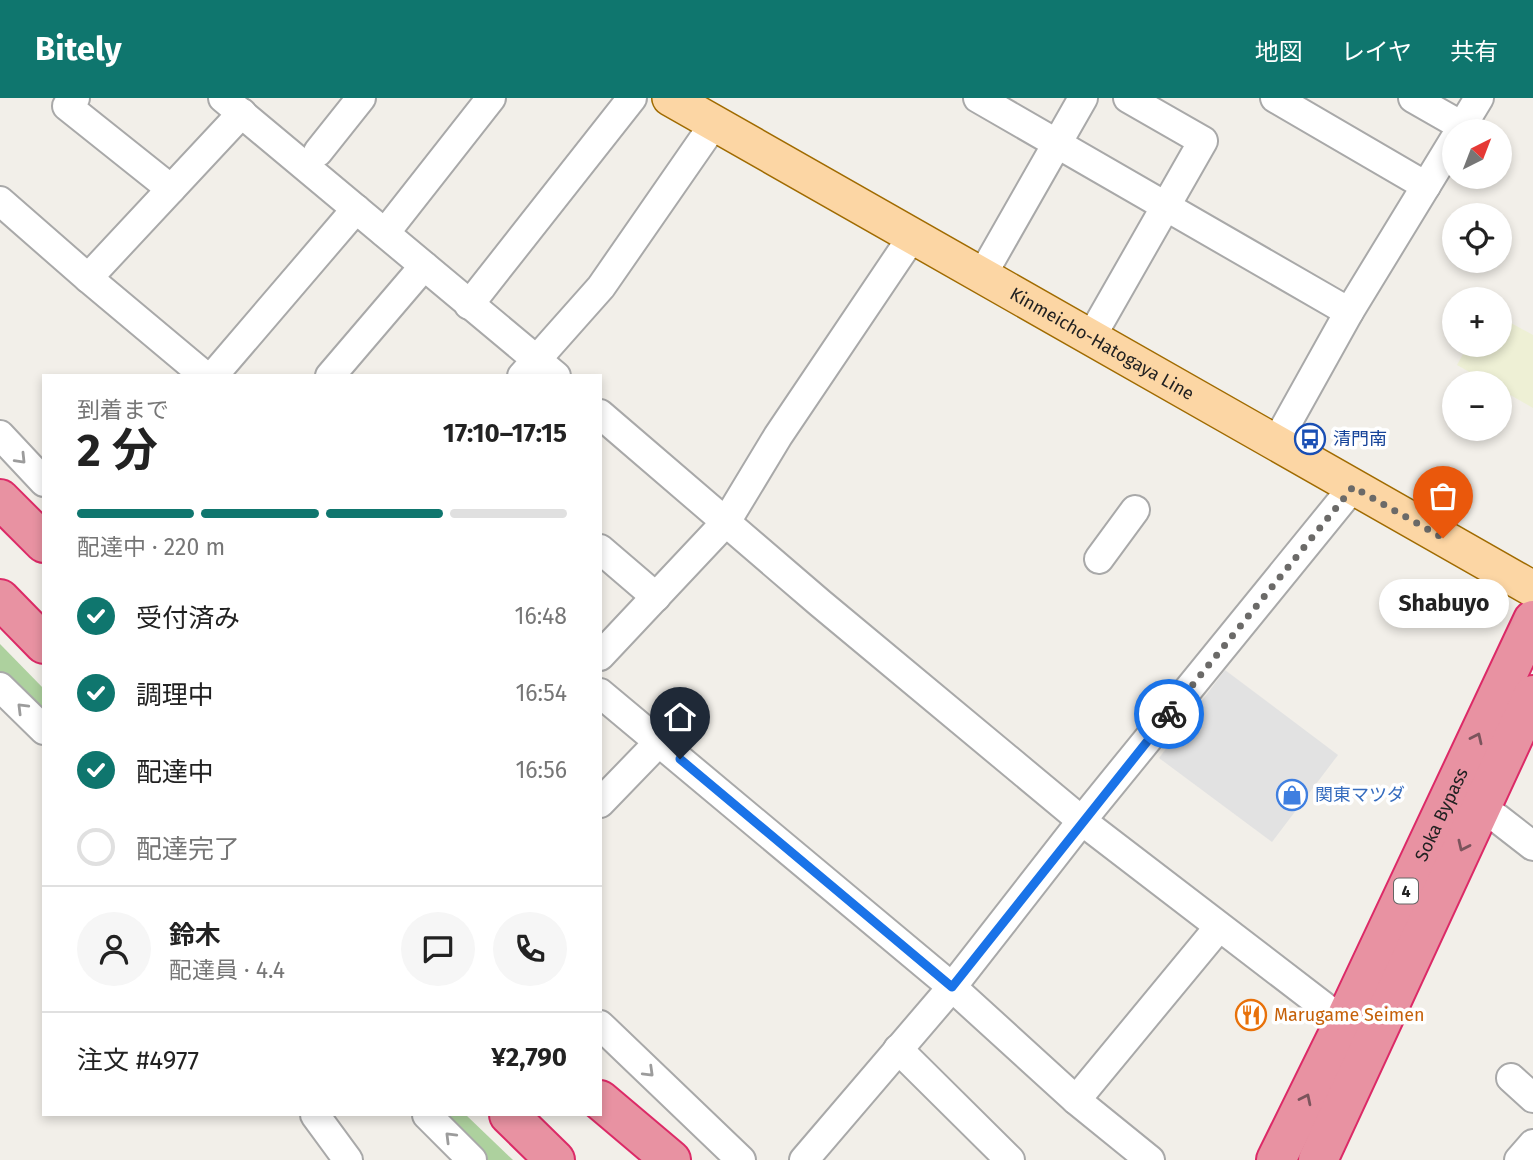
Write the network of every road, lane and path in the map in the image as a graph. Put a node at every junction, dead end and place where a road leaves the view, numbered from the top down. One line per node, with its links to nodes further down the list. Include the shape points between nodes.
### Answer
1 (75, 98): 19 (street, via 67,106)
2 (361, 98): 16 (street)
3 (491, 98): 23 (street)
4 (632, 98): 28 (street)
5 (978, 98): 15 (street)
6 (1083, 98): 15 (street)
7 (1128, 98): 21 (street, via 1203,141)
8 (1275, 98): 18 (street)
9 (1413, 98): 13 (street)
10 (1479, 98): 14 (street)
11 (233, 105): 19 (street); 22 (street)
12 (691, 107): 24 (main road, Kinmeicho-Hatogaya Line); 31 (street, via 601,287)
13 (1442, 119)
14 (1467, 119)
15 (1057, 144): 21 (street); 26 (street)
16 (318, 152)
17 (1442, 160): 18 (street)
18 (1426, 186): 29 (street)
19 (171, 189): 27 (street)
20 (0, 201): 27 (street)
21 (1166, 206): 29 (street); 30 (street)
22 (356, 209): 23 (street); 33 (street)
23 (385, 233): 25 (street)
24 (912, 237): 26 (main road, Kinmeicho-Hatogaya Line); 44 (street)
25 (424, 266): 28 (street); 34 (street)
26 (981, 277): 30 (main road, Kinmeicho-Hatogaya Line)
27 (88, 278): 32 (street)
28 (469, 305): 31 (street)
29 (1349, 312): 37 (street)
30 (1090, 339): 37 (main road, Kinmeicho-Hatogaya Line)
31 (538, 371)
32 (203, 374)
33 (215, 374)
34 (332, 374)
35 (602, 416): 44 (street)
36 (0, 435): 39 (street, one-way to 39)
37 (1276, 443): 40 (main road, Kinmeicho-Hatogaya Line)
38 (0, 478): 43 (highway)
39 (42, 480)
40 (1353, 487): 51 (main road, Kinmeicho-Hatogaya Line); 67 (street)
41 (0, 499): 46 (highway)
42 (1135, 510): 48 (street)
43 (42, 521)
44 (726, 522): 52 (street); 67 (street)
45 (0, 523): 49 (highway)
46 (42, 541)
47 (602, 551): 52 (street)
48 (1099, 559)
49 (42, 565)
50 (0, 576): 54 (highway)
51 (1533, 589)
52 (656, 597): 58 (street)
53 (0, 599): 57 (highway)
54 (42, 618)
55 (1533, 620): 71 (highway, Soka Bypass / 4, one-way to 55)
56 (0, 625): 59 (highway)
57 (42, 642)
58 (602, 654)
59 (42, 668)
60 (0, 687): 63 (street, one-way to 60)
61 (602, 695): 64 (street)
62 (1533, 695): 66 (highway, Soka Bypass / 4)
63 (42, 728)
64 (660, 741): 65 (street); 70 (street)
65 (602, 801)
66 (1480, 808): 68 (street); 97 (highway, Soka Bypass / 4, one-way to 97)
67 (1082, 821): 69 (street); 70 (street)
68 (1533, 846)
69 (1219, 927): 71 (street); 76 (street)
70 (952, 987): 73 (street); 76 (street)
71 (1344, 1022): 96 (highway, Soka Bypass / 4, one-way to 71)
72 (602, 1027): 92 (street, one-way to 92)
73 (898, 1049): 93 (street); 94 (street)
74 (1511, 1078): 75 (street)
75 (1533, 1098)
76 (1076, 1100): 95 (street)
77 (602, 1104): 90 (highway)
78 (602, 1104): 91 (highway)
79 (316, 1116): 85 (street)
80 (428, 1116): 86 (street, one-way to 80)
81 (518, 1116): 87 (highway)
82 (518, 1116): 88 (highway)
83 (587, 1116): 89 (highway)
84 (1533, 1144): 98 (street)
85 (348, 1160)
86 (472, 1160)
87 (553, 1160)
88 (577, 1160)
89 (633, 1160)
90 (660, 1160)
91 (671, 1160)
92 (741, 1160)
93 (804, 1160)
94 (1010, 1160)
95 (1150, 1160)
96 (1276, 1160)
97 (1318, 1160)
98 (1518, 1160)

